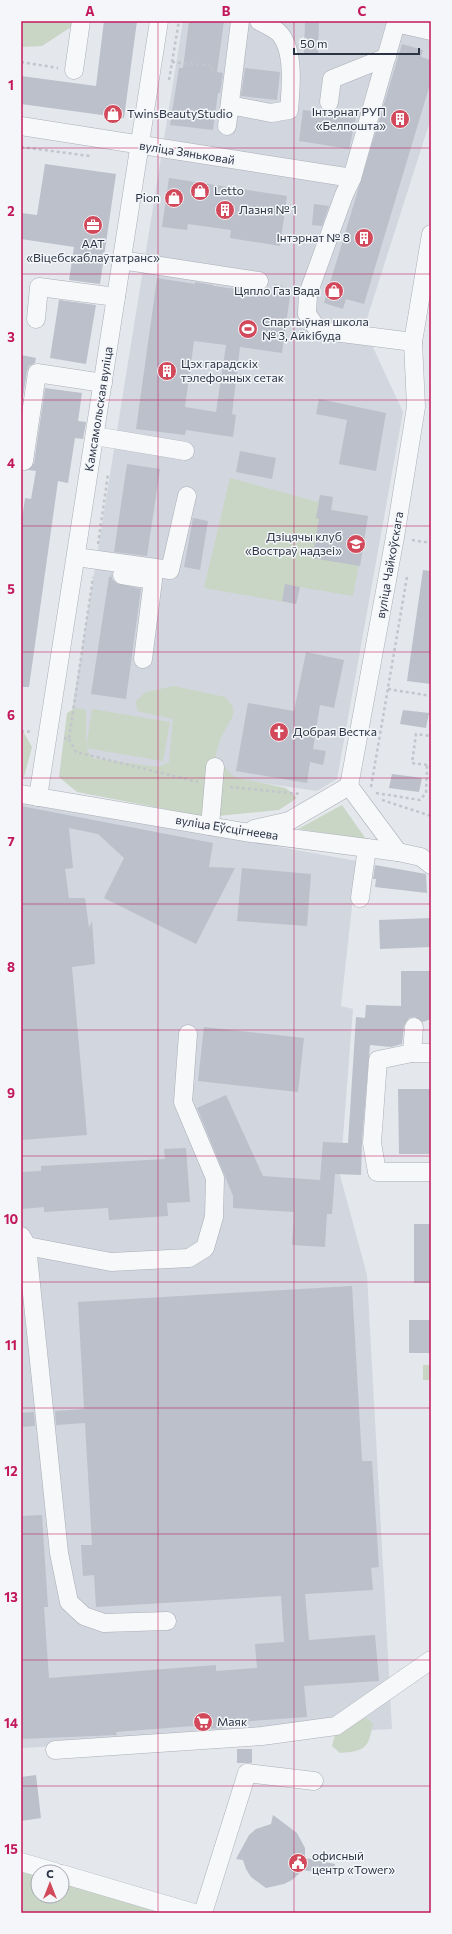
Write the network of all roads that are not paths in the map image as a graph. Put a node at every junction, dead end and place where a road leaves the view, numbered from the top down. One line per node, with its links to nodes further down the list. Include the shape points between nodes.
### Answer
1 (81, 21): 7 (street)
2 (159, 21): 12 (street, Камсамольская вуліца)
3 (240, 21): 9 (street)
4 (259, 21): 9 (street, via 278,32 286,47 291,63 289,110 271,113)
5 (431, 31): 6 (street, via 396,23)
6 (387, 57): 8 (street, via 332,79); 13 (street)
7 (74, 70)
8 (329, 102)
9 (230, 105): 11 (street)
10 (21, 126): 12 (street, вуліца Зяньковай)
11 (227, 126)
12 (138, 145): 13 (street, вуліца Зяньковай); 15 (street, Камсамольская вуліца)
13 (352, 178): 19 (street, via 308,294 307,314 318,330)
14 (431, 234): 19 (street, вуліца Чайкоўскага)
15 (121, 260): 16 (street); 17 (street, Камсамольская вуліца)
16 (259, 281)
17 (116, 297): 18 (street, via 40,287); 20 (street, Камсамольская вуліца)
18 (36, 319)
19 (413, 342): 28 (street, вуліца Чайкоўскага, via 416,406 395,538)
20 (103, 384): 21 (street, Камсамольская вуліца); 23 (street, via 37,373)
21 (95, 436): 22 (street); 25 (street, Камсамольская вуліца)
22 (185, 452)
23 (24, 461)
24 (187, 496): 25 (street, via 170,570)
25 (75, 562): 26 (street, via 154,580); 29 (street, Камсамольская вуліца)
26 (143, 659)
27 (215, 767): 30 (street)
28 (349, 786): 31 (street, via 289,821); 33 (street)
29 (30, 796): 30 (street, вуліца Еўсцігнеева)
30 (210, 826): 31 (street, вуліца Еўсцігнеева)
31 (244, 832): 32 (street, вуліца Еўсцігнеева)
32 (367, 848): 33 (street, вуліца Еўсцігнеева); 35 (street)
33 (398, 852): 34 (street, вуліца Еўсцігнеева, via 421,857)
34 (431, 865)
35 (360, 898)
36 (414, 1027): 38 (street)
37 (188, 1034): 41 (street, via 182,1102 215,1178 214,1217 205,1248 188,1258 111,1262)
38 (412, 1053): 39 (street); 40 (street, via 378,1060 372,1143 376,1172)
39 (431, 1053)
40 (431, 1172)
41 (24, 1241): 42 (street, via 60,1553 69,1602 84,1616 104,1623)
42 (167, 1621)
43 (431, 1660): 44 (street, via 336,1726 262,1736)
44 (55, 1750)
45 (314, 1781): 48 (street, via 247,1773)
46 (70, 1876): 47 (street)
47 (194, 1913)
48 (203, 1913)

